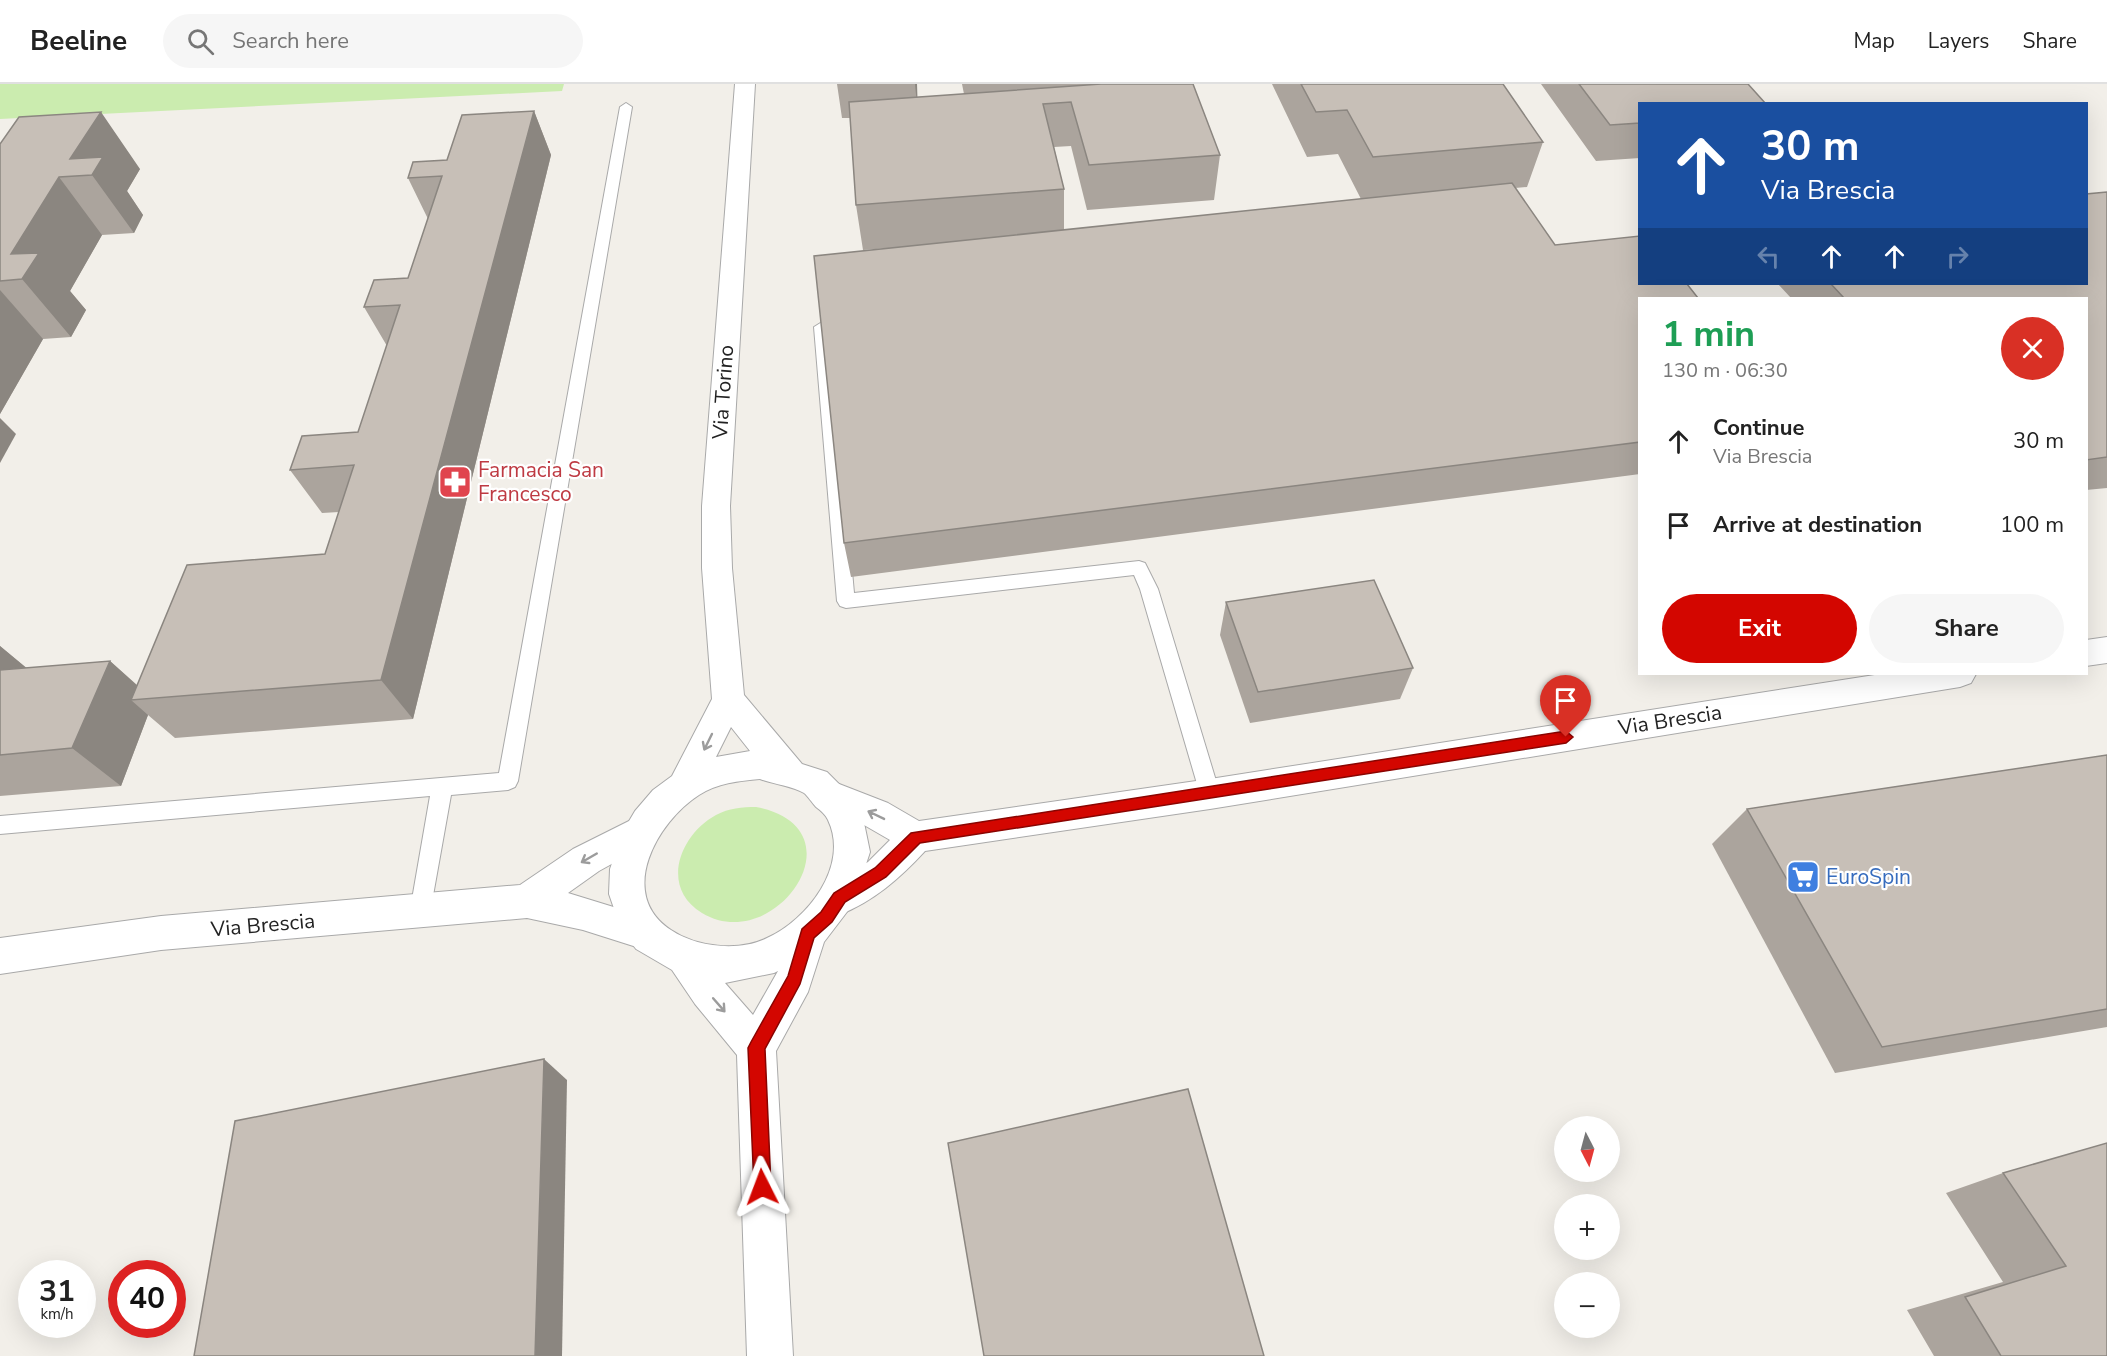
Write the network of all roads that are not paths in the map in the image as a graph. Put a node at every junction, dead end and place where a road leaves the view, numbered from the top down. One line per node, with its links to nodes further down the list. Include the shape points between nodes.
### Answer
1 (745, 84): 7 (street, Via Torino, via 716,506 717,567)
2 (626, 107): 10 (lane, via 508,781)
3 (821, 312): 11 (lane, via 846,601 1139,568 1149,589)
4 (2107, 650): 5 (street)
5 (2088, 653)
6 (1954, 675): 11 (street, Via Brescia)
7 (729, 699): 8 (street); 9 (street, one-way to 9)
8 (788, 769): 9 (street, via 737,766); 12 (street, via 819,783)
9 (685, 785): 14 (street, via 663,802)
10 (442, 787): 13 (lane); 18 (lane)
11 (1210, 794): 15 (street, Via Brescia)
12 (834, 797): 15 (street, one-way to 12, via 876,813); 16 (street, via 851,833 849,876)
13 (0, 825)
14 (641, 830): 17 (street, Via Brescia, one-way to 17, via 586,860); 19 (street, via 627,871 627,893 634,915)
15 (916, 837): 16 (street, via 880,873)
16 (840, 898): 20 (street)
17 (526, 901): 18 (street, Via Brescia); 19 (street, Via Brescia, via 583,913)
18 (421, 911): 21 (street, Via Brescia, via 161,933)
19 (646, 933): 22 (street)
20 (808, 934): 22 (street, via 787,949 738,964); 23 (street, via 795,979)
21 (0, 957)
22 (686, 959): 23 (street, one-way to 23)
23 (756, 1048): 24 (street)
24 (770, 1356)

